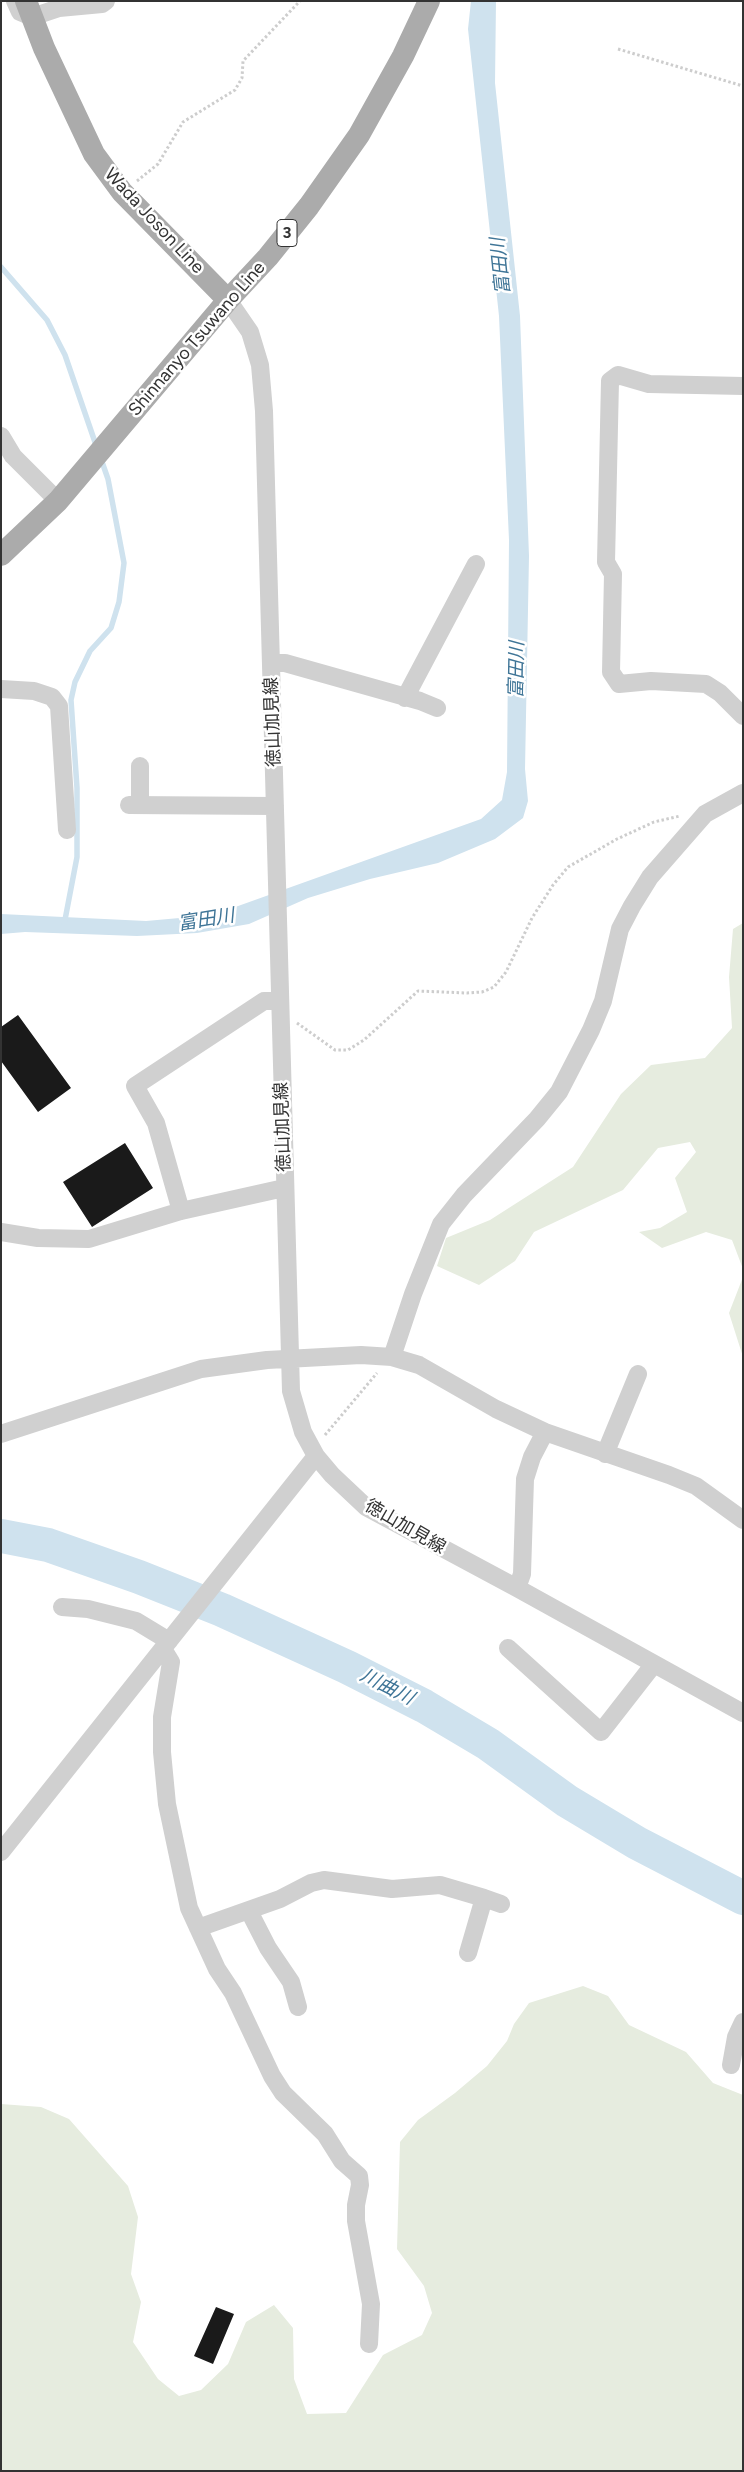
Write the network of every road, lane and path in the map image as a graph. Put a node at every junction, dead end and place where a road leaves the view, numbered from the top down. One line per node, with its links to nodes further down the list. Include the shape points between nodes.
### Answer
1 (14, 1): 5 (street, via 20,12)
2 (106, 1): 5 (street, via 102,4)
3 (300, 1): 8 (path, via 243,61 242,78 235,90 183,122 158,164)
4 (429, 1): 9 (main road, Shinnanyo Tsuwano Line / 3, via 359,135 309,206)
5 (29, 9): 8 (main road, Wada Joson Line, via 94,154)
6 (618, 49): 7 (path)
7 (743, 86)
8 (122, 192): 9 (main road, Wada Joson Line)
9 (228, 300): 12 (main road, Shinnanyo Tsuwano Line / 3); 15 (street, 徳山加見線, via 250,332 260,365)
10 (743, 386): 19 (street, via 649,384 618,375 610,381 606,562 614,574 611,672 619,684 651,681 706,684)
11 (1, 436): 12 (street, via 13,456)
12 (58, 501): 13 (main road, Shinnanyo Tsuwano Line / 3)
13 (1, 554)
14 (476, 564): 17 (street)
15 (271, 663): 17 (street, via 285,663); 22 (street, 徳山加見線)
16 (1, 689): 24 (street, via 34,691 52,697 59,706)
17 (405, 698): 18 (street)
18 (436, 708)
19 (743, 716)
20 (140, 766): 22 (street, via 135,805)
21 (743, 793): 23 (street)
22 (275, 806): 25 (street, 徳山加見線)
23 (705, 814): 25 (path, via 687,814 654,822 568,867 532,918 506,972 494,987 474,993 418,991 364,1040 348,1050 335,1050); 29 (street, via 650,877 632,906 620,929 603,1001 559,1092 464,1195 442,1224 412,1294)
24 (67, 830)
25 (279, 1009): 26 (street, 徳山加見線); 27 (street, via 264,1001 135,1086 156,1123)
26 (284, 1188): 27 (street); 30 (street, 徳山加見線)
27 (181, 1211): 28 (street, via 89,1239 38,1238)
28 (1, 1232)
29 (392, 1357): 30 (street); 32 (street, via 419,1365 496,1410); 35 (path, via 320,1442)
30 (290, 1359): 33 (street, via 201,1369); 35 (street, 徳山加見線, via 291,1391 302,1432)
31 (638, 1374): 34 (street)
32 (545, 1432): 34 (street); 37 (street, via 525,1479 522,1574)
33 (1, 1434)
34 (605, 1454): 36 (street, via 696,1486)
35 (316, 1456): 37 (street, 徳山加見線, via 366,1507); 39 (street)
36 (743, 1520)
37 (517, 1588): 41 (street, 徳山加見線)
38 (62, 1607): 39 (street, via 88,1609 136,1621)
39 (166, 1645): 43 (street); 47 (street, via 170,1662 162,1717 162,1752 167,1804 189,1908)
40 (508, 1648): 41 (street, via 601,1732)
41 (654, 1664): 42 (street, 徳山加見線)
42 (743, 1713)
43 (4, 1843)
44 (484, 1898): 45 (street); 46 (street, via 440,1885 392,1890 324,1880); 48 (street)
45 (501, 1904)
46 (249, 1911): 47 (street); 49 (street, via 291,1982)
47 (198, 1928): 52 (street, via 272,2076 283,2092 325,2134 342,2161 359,2176 356,2221 371,2304)
48 (468, 1953)
49 (298, 2007)
50 (743, 2022): 51 (street, via 736,2037)
51 (731, 2065)
52 (369, 2344)

